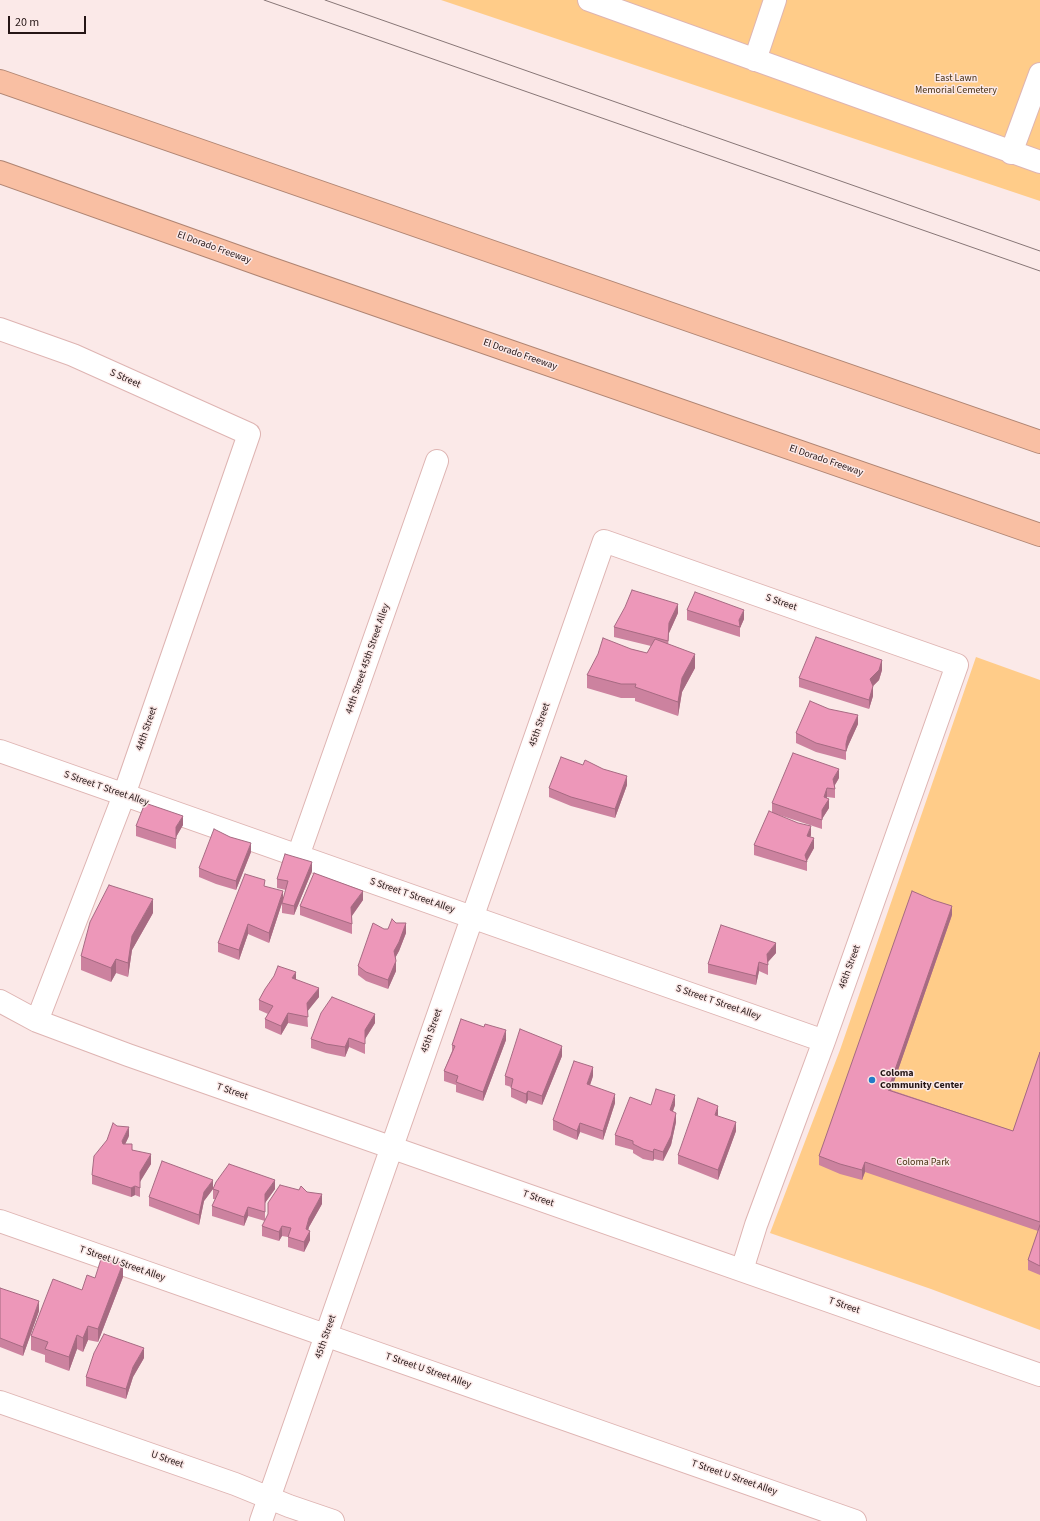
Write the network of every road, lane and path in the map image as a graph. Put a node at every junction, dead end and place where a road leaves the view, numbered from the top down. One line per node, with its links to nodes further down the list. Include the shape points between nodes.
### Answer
1 (589, 0): 3 (street)
2 (775, 0): 3 (street)
3 (755, 60): 6 (street)
4 (1040, 74): 6 (street)
5 (0, 81): 11 (highway)
6 (1011, 153): 7 (street)
7 (1040, 162)
8 (0, 172): 13 (highway, El Dorado Freeway)
9 (0, 329): 10 (street, S Street, via 73,355)
10 (249, 434): 17 (street, 44th Street)
11 (1040, 442)
12 (438, 461): 18 (street, 44th Street 45th Street Alley)
13 (1040, 535)
14 (604, 540): 15 (street, S Street); 19 (street, 45th Street)
15 (957, 665): 23 (street, 46th Street)
16 (0, 751): 17 (street, S Street T Street Alley)
17 (124, 795): 18 (street, S Street T Street Alley); 22 (street, 44th Street)
18 (298, 856): 19 (street, S Street T Street Alley)
19 (472, 917): 23 (street, S Street T Street Alley); 24 (street, 45th Street)
20 (0, 1001): 22 (street, T Street)
21 (0, 1017): 22 (street, T Street)
22 (37, 1021): 24 (street, T Street, via 128,1056)
23 (824, 1041): 26 (street, 46th Street)
24 (392, 1148): 26 (street, T Street); 27 (street, 45th Street)
25 (0, 1221): 27 (street, T Street U Street Alley)
26 (742, 1270): 28 (street, T Street)
27 (326, 1335): 30 (street, 45th Street); 33 (street, T Street U Street Alley)
28 (1040, 1375)
29 (0, 1402): 30 (street, U Street)
30 (270, 1498): 31 (street, 45th Street); 32 (street, U Street)
31 (261, 1521)
32 (334, 1521)
33 (855, 1521)

